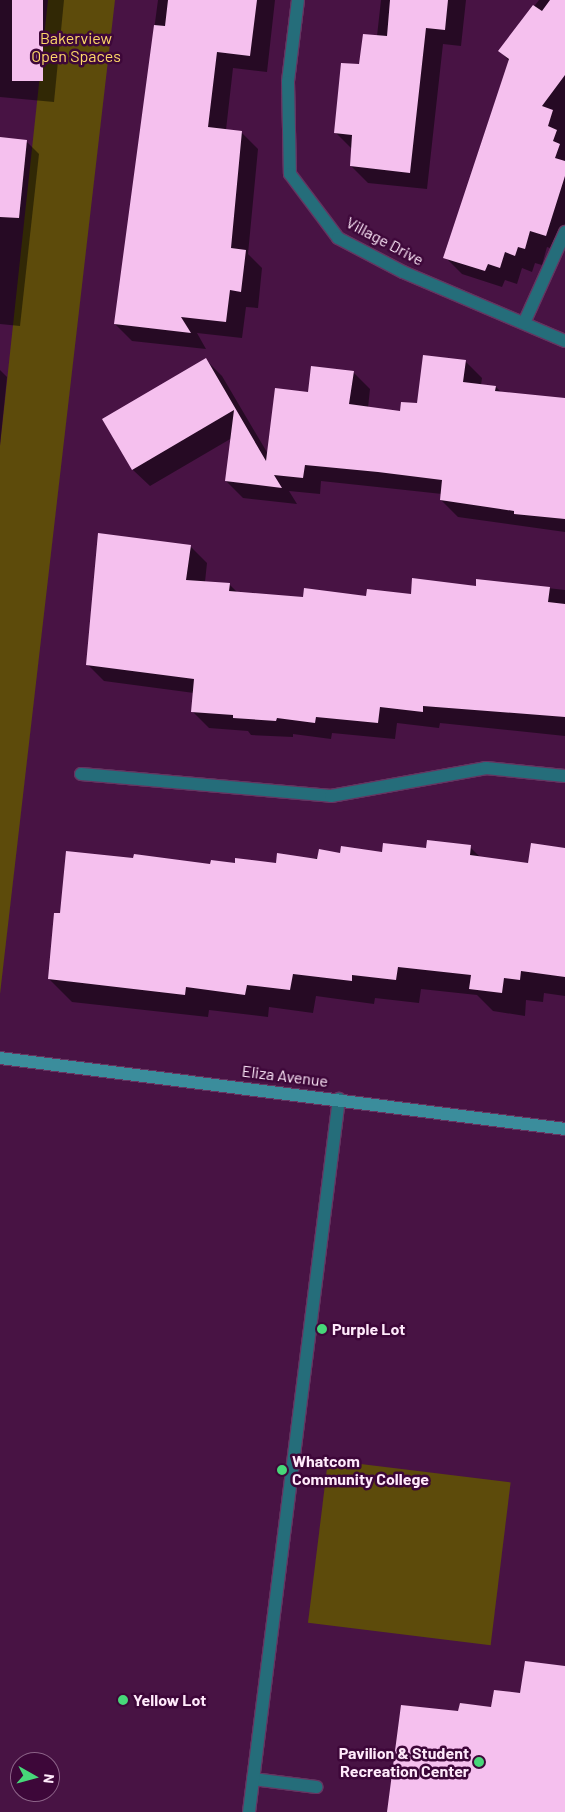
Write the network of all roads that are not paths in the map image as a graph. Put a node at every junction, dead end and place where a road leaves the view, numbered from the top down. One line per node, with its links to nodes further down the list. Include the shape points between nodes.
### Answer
1 (298, 0): 3 (street, Village Drive, via 288,82 290,174 338,238 403,272)
2 (565, 232): 3 (street)
3 (524, 323): 4 (street, Village Drive)
4 (565, 341)
5 (81, 774): 6 (street, via 331,796 486,768)
6 (565, 776)
7 (0, 1058): 8 (street, Eliza Avenue)
8 (340, 1099): 9 (street, Eliza Avenue); 10 (street)
9 (565, 1129)
10 (253, 1779): 11 (street); 12 (street)
11 (316, 1787)
12 (249, 1812)

